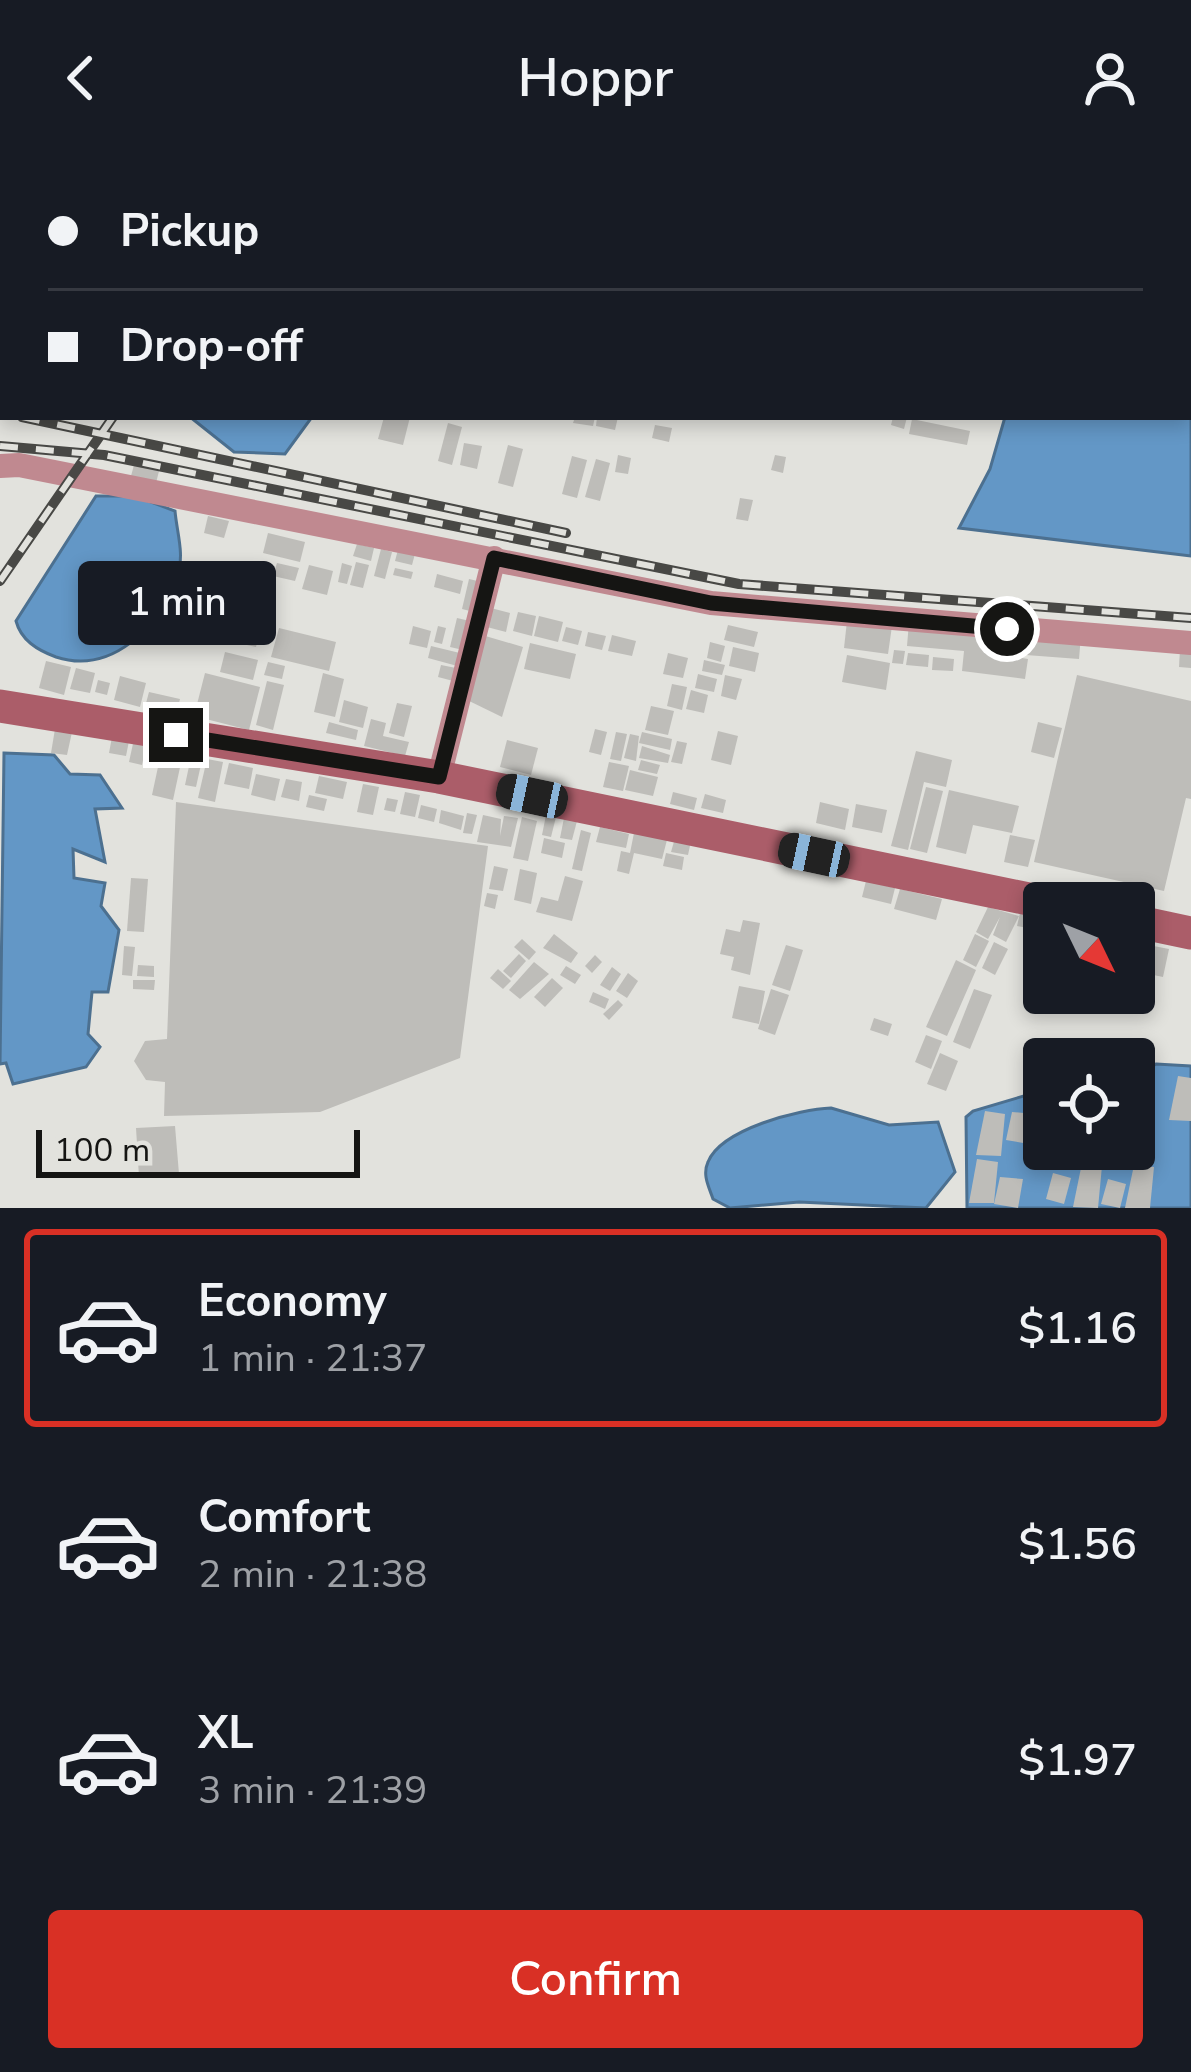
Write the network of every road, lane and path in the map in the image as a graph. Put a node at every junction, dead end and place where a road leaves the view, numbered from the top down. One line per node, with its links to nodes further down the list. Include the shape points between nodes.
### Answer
1 (0, 466): 2 (street)
2 (494, 558): 3 (street, via 711,603); 5 (street)
3 (1191, 643)
4 (0, 706): 5 (main road)
5 (439, 777): 6 (main road)
6 (1023, 898)
7 (1155, 925): 8 (main road)
8 (1191, 932)

